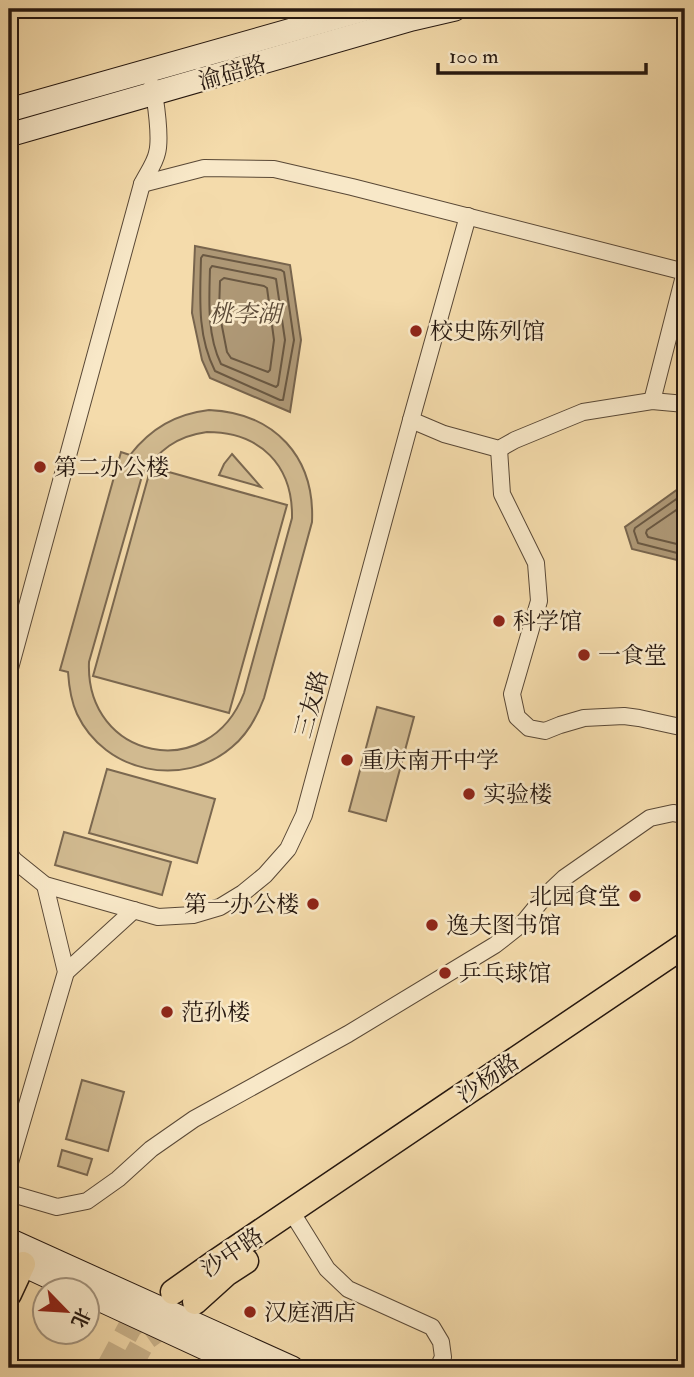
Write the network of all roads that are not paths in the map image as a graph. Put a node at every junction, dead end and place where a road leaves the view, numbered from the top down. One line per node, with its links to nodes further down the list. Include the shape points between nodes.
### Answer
1 (366, 9): 4 (main road, 渝碚路)
2 (455, 9): 3 (main road, 渝碚路)
3 (412, 14): 5 (main road, 渝碚路)
4 (147, 70): 5 (street); 6 (main road, 渝碚路)
5 (154, 94): 7 (main road, 渝碚路); 8 (street, via 157,153)
6 (9, 110)
7 (9, 135)
8 (142, 184): 9 (street, via 204,168 274,169); 15 (street)
9 (468, 216): 10 (street); 13 (street, 三友路)
10 (685, 272): 11 (street)
11 (652, 401): 12 (street); 14 (street, via 583,412)
12 (685, 404)
13 (411, 420): 14 (street); 20 (street, 三友路, via 304,815 288,849 258,881 220,907 193,915 158,917)
14 (499, 449): 16 (street, via 502,494 536,563 540,601 512,694 517,717 529,727 545,731 584,719 624,716)
15 (9, 672)
16 (685, 728)
17 (685, 815): 25 (street, via 650,818 564,878 523,923 495,945 194,1119 87,1200 57,1206)
18 (9, 853): 19 (street)
19 (45, 885): 20 (street, 三友路); 23 (street)
20 (134, 910): 23 (street)
21 (685, 945): 26 (main road, 沙杨路)
22 (685, 966): 26 (main road, 沙杨路)
23 (66, 972): 24 (street)
24 (9, 1166)
25 (9, 1193)
26 (295, 1218): 31 (main road, 沙中路, via 226,1274); 35 (street, via 327,1269 348,1289 432,1327 441,1342 443,1357)
27 (9, 1240): 34 (main road)
28 (16, 1261): 29 (main road); 30 (main road)
29 (48, 1276)
30 (9, 1294)
31 (184, 1297)
32 (102, 1300): 33 (main road)
33 (248, 1368)
34 (292, 1368)
35 (438, 1368)

